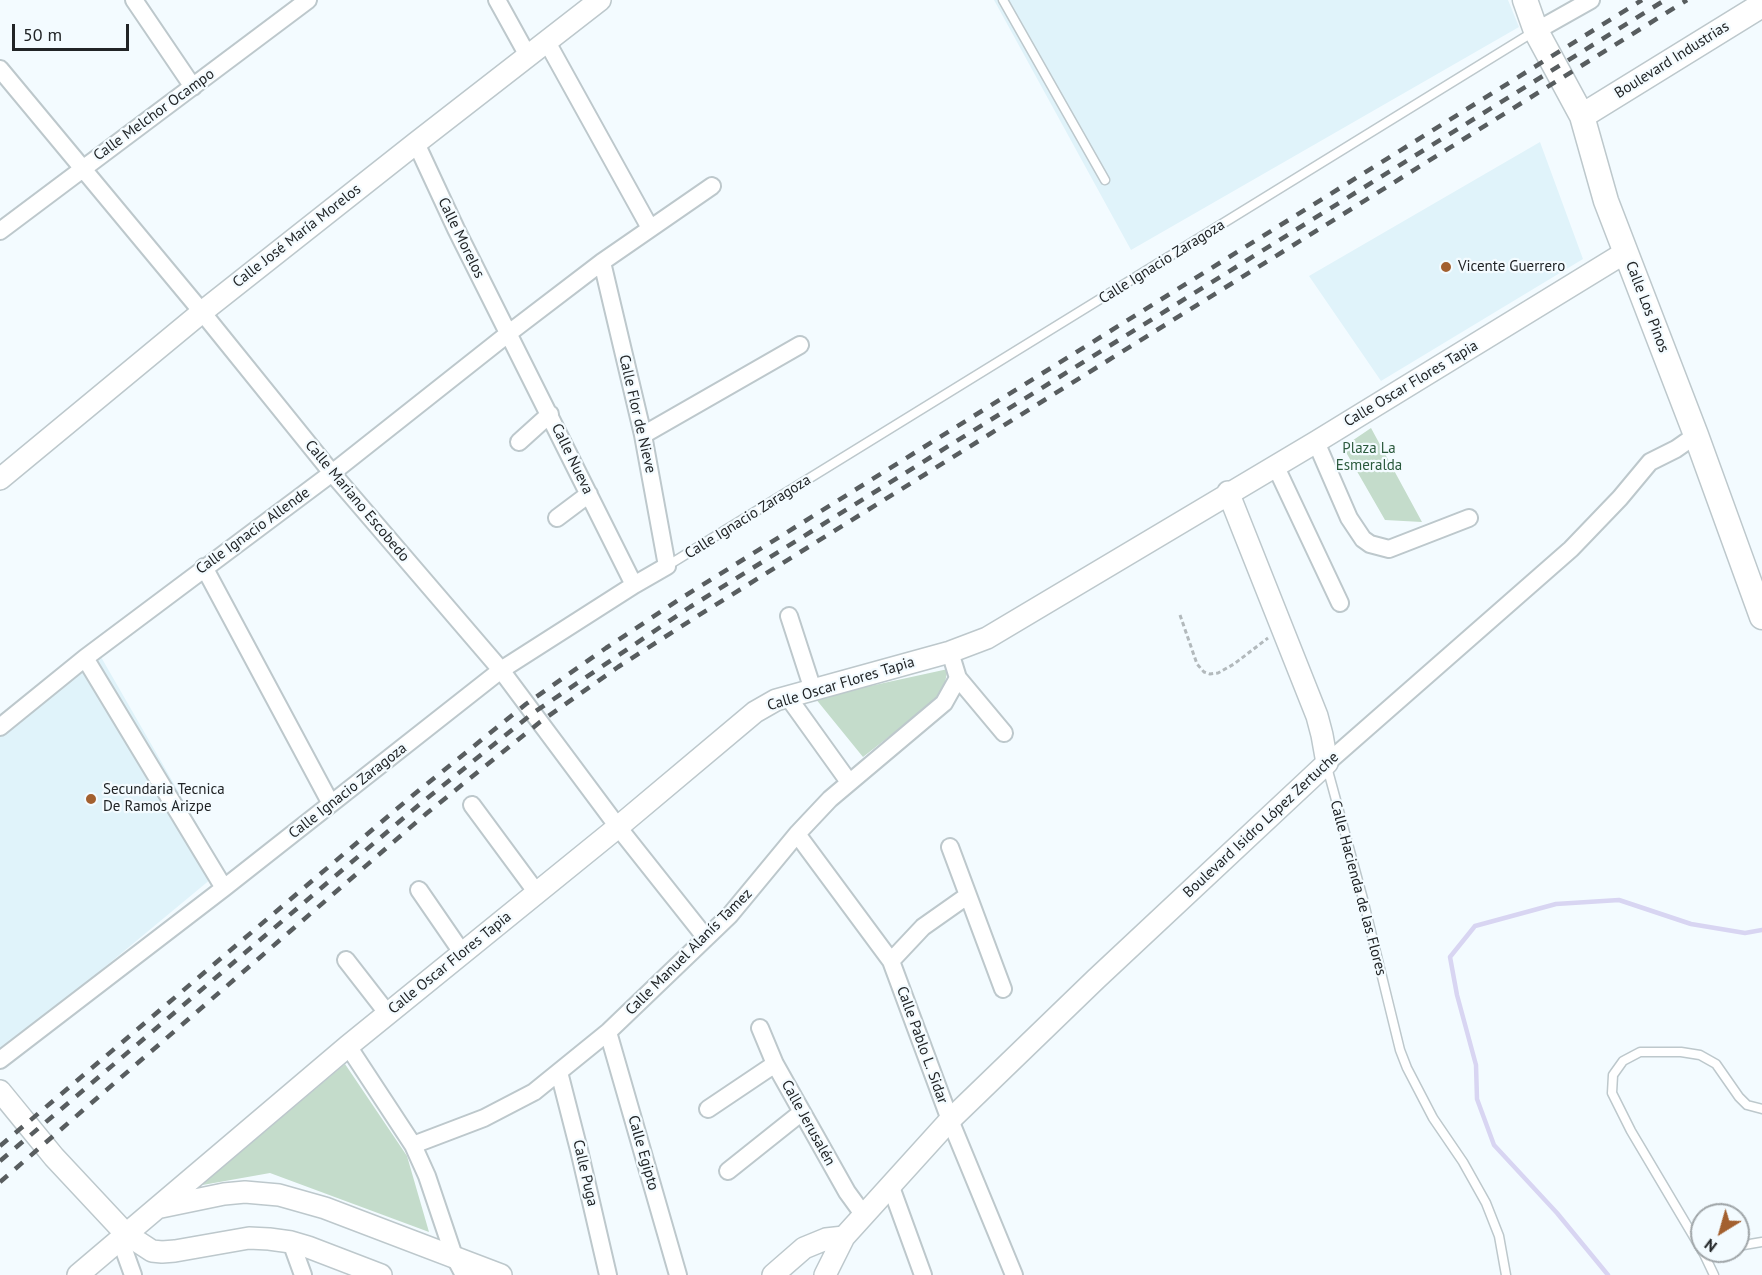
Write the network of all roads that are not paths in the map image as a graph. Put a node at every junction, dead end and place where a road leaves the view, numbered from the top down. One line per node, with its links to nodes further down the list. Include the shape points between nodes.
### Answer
1 (134, 0): 13 (street)
2 (308, 0): 13 (street, Calle Melchor Ocampo)
3 (497, 0): 11 (street)
4 (600, 0): 10 (street, Calle José María Morelos)
5 (1003, 0): 17 (lane)
6 (1525, 0): 9 (main road, Calle Los Pinos)
7 (1591, 0): 9 (street)
8 (1762, 5): 14 (main road, Boulevard Industrias)
9 (1536, 31): 14 (main road, Calle Los Pinos); 38 (lane, Calle Ignacio Zaragoza)
10 (547, 42): 11 (street, Calle José María Morelos); 19 (street)
11 (528, 56): 15 (street, Calle José María Morelos)
12 (0, 69): 16 (street, Calle Mariano Escobedo)
13 (193, 87): 16 (street, Calle Melchor Ocampo)
14 (1582, 116): 21 (main road, Calle Los Pinos, via 1606,201)
15 (416, 143): 23 (street, Calle José María Morelos); 24 (street, Calle Morelos)
16 (82, 168): 20 (street, Calle Melchor Ocampo); 23 (street, Calle Mariano Escobedo)
17 (1105, 180)
18 (712, 186): 19 (street, Calle Ignacio Allende)
19 (650, 228): 22 (street, Calle Ignacio Allende)
20 (0, 231)
21 (1626, 252): 28 (main road, Calle Los Pinos); 30 (street, Calle Oscar Flores Tapia)
22 (602, 262): 24 (street, Calle Ignacio Allende); 27 (street, Calle Flor de Nieve)
23 (202, 312): 32 (street, Calle Mariano Escobedo); 33 (street, Calle José María Morelos)
24 (509, 333): 26 (street, Calle Nueva); 32 (street, Calle Ignacio Allende)
25 (801, 345): 27 (street)
26 (550, 414): 29 (street); 35 (street, Calle Nueva)
27 (643, 435): 38 (street, Calle Flor de Nieve)
28 (1696, 435): 43 (main road, Calle Los Pinos); 52 (street, Boulevard Isidro López Zertuche, via 1650,462 1571,549)
29 (519, 442)
30 (1316, 442): 31 (street, Calle Oscar Flores Tapia); 37 (street, via 1348,518 1370,544 1389,549)
31 (1275, 465): 34 (street, Calle Oscar Flores Tapia); 41 (street)
32 (332, 473): 39 (street, Calle Ignacio Allende); 46 (street, Calle Mariano Escobedo)
33 (0, 479)
34 (1228, 492): 44 (street, Calle Oscar Flores Tapia, via 1016,622); 52 (street, Calle Hacienda de las Flores, via 1317,716)
35 (589, 494): 36 (street); 40 (street, Calle Nueva)
36 (557, 518)
37 (1470, 518)
38 (668, 566): 40 (street, Calle Ignacio Zaragoza)
39 (204, 567): 45 (street, Calle Ignacio Allende); 54 (street)
40 (634, 585): 46 (street, Calle Ignacio Zaragoza)
41 (1340, 603)
42 (789, 616): 48 (street)
43 (1762, 617)
44 (950, 652): 47 (street); 48 (street, Calle Oscar Flores Tapia)
45 (85, 658): 50 (street, Calle Ignacio Allende); 59 (street)
46 (501, 670): 54 (street, Calle Ignacio Zaragoza); 56 (street, Calle Mariano Escobedo)
47 (958, 678): 51 (street); 53 (street, Calle Manuel Alanís Tamez, via 945,703)
48 (813, 690): 49 (street, Calle Oscar Flores Tapia)
49 (788, 697): 53 (street); 56 (street, Calle Oscar Flores Tapia, via 764,706 744,720)
50 (2, 719)
51 (1004, 733)
52 (1326, 763): 79 (street, Boulevard Isidro López Zertuche); 102 (lane, Calle Hacienda de las Flores, via 1400,1050 1433,1118 1486,1203 1499,1236)
53 (849, 782): 57 (street, Calle Manuel Alanís Tamez)
54 (331, 804): 59 (street, Calle Ignacio Zaragoza)
55 (472, 805): 61 (street)
56 (618, 827): 61 (street, Calle Oscar Flores Tapia); 63 (street, Calle Mariano Escobedo)
57 (797, 834): 63 (street, Calle Manuel Alanís Tamez); 66 (street, Calle Pablo L. Sidar)
58 (950, 847): 62 (street)
59 (224, 888): 72 (street, Calle Ignacio Zaragoza)
60 (419, 890): 64 (street)
61 (537, 893): 64 (street, Calle Oscar Flores Tapia)
62 (967, 896): 66 (street, via 924,927); 67 (street)
63 (706, 938): 70 (street, Calle Manuel Alanís Tamez)
64 (463, 954): 68 (street, Calle Oscar Flores Tapia)
65 (346, 960): 68 (street)
66 (891, 962): 79 (street, Calle Pablo L. Sidar)
67 (1003, 989)
68 (388, 1014): 71 (street, Calle Oscar Flores Tapia)
69 (760, 1028): 73 (street, Calle Jerusalén)
70 (608, 1032): 74 (street, Calle Manuel Alanís Tamez); 97 (street, Calle Egipto)
71 (348, 1046): 80 (street); 83 (street, Calle Oscar Flores Tapia)
72 (0, 1060)
73 (775, 1064): 76 (street); 78 (street, Calle Jerusalén)
74 (560, 1072): 80 (street, Calle Manuel Alanís Tamez, via 511,1105); 96 (street, Calle Puga)
75 (0, 1091): 86 (street)
76 (708, 1109)
77 (1762, 1109): 85 (lane, via 1747,1105 1716,1064 1700,1055 1640,1052 1623,1061 1613,1075 1612,1093)
78 (802, 1112): 81 (street); 84 (street, Calle Jerusalén)
79 (950, 1120): 82 (street, Boulevard Isidro López Zertuche); 101 (street, Calle Pablo L. Sidar)
80 (413, 1145): 89 (street)
81 (728, 1171)
82 (891, 1187): 84 (street, Boulevard Isidro López Zertuche); 100 (street)
83 (157, 1208): 86 (street, Calle Oscar Flores Tapia); 89 (street, via 224,1194 262,1192 303,1200)
84 (863, 1214): 87 (street, Boulevard Isidro López Zertuche)
85 (1690, 1230)
86 (123, 1236): 88 (street, via 162,1252 249,1238); 90 (street, Calle Oscar Flores Tapia); 91 (street)
87 (844, 1237): 98 (street, via 815,1242); 99 (street, Boulevard Isidro López Zertuche)
88 (291, 1242): 92 (street); 93 (street)
89 (454, 1256): 94 (street); 95 (street)
90 (78, 1275)
91 (133, 1275)
92 (303, 1275)
93 (381, 1275)
94 (464, 1275)
95 (501, 1275)
96 (608, 1275)
97 (678, 1275)
98 (773, 1275)
99 (825, 1275)
100 (923, 1275)
101 (1014, 1275)
102 (1506, 1275)

